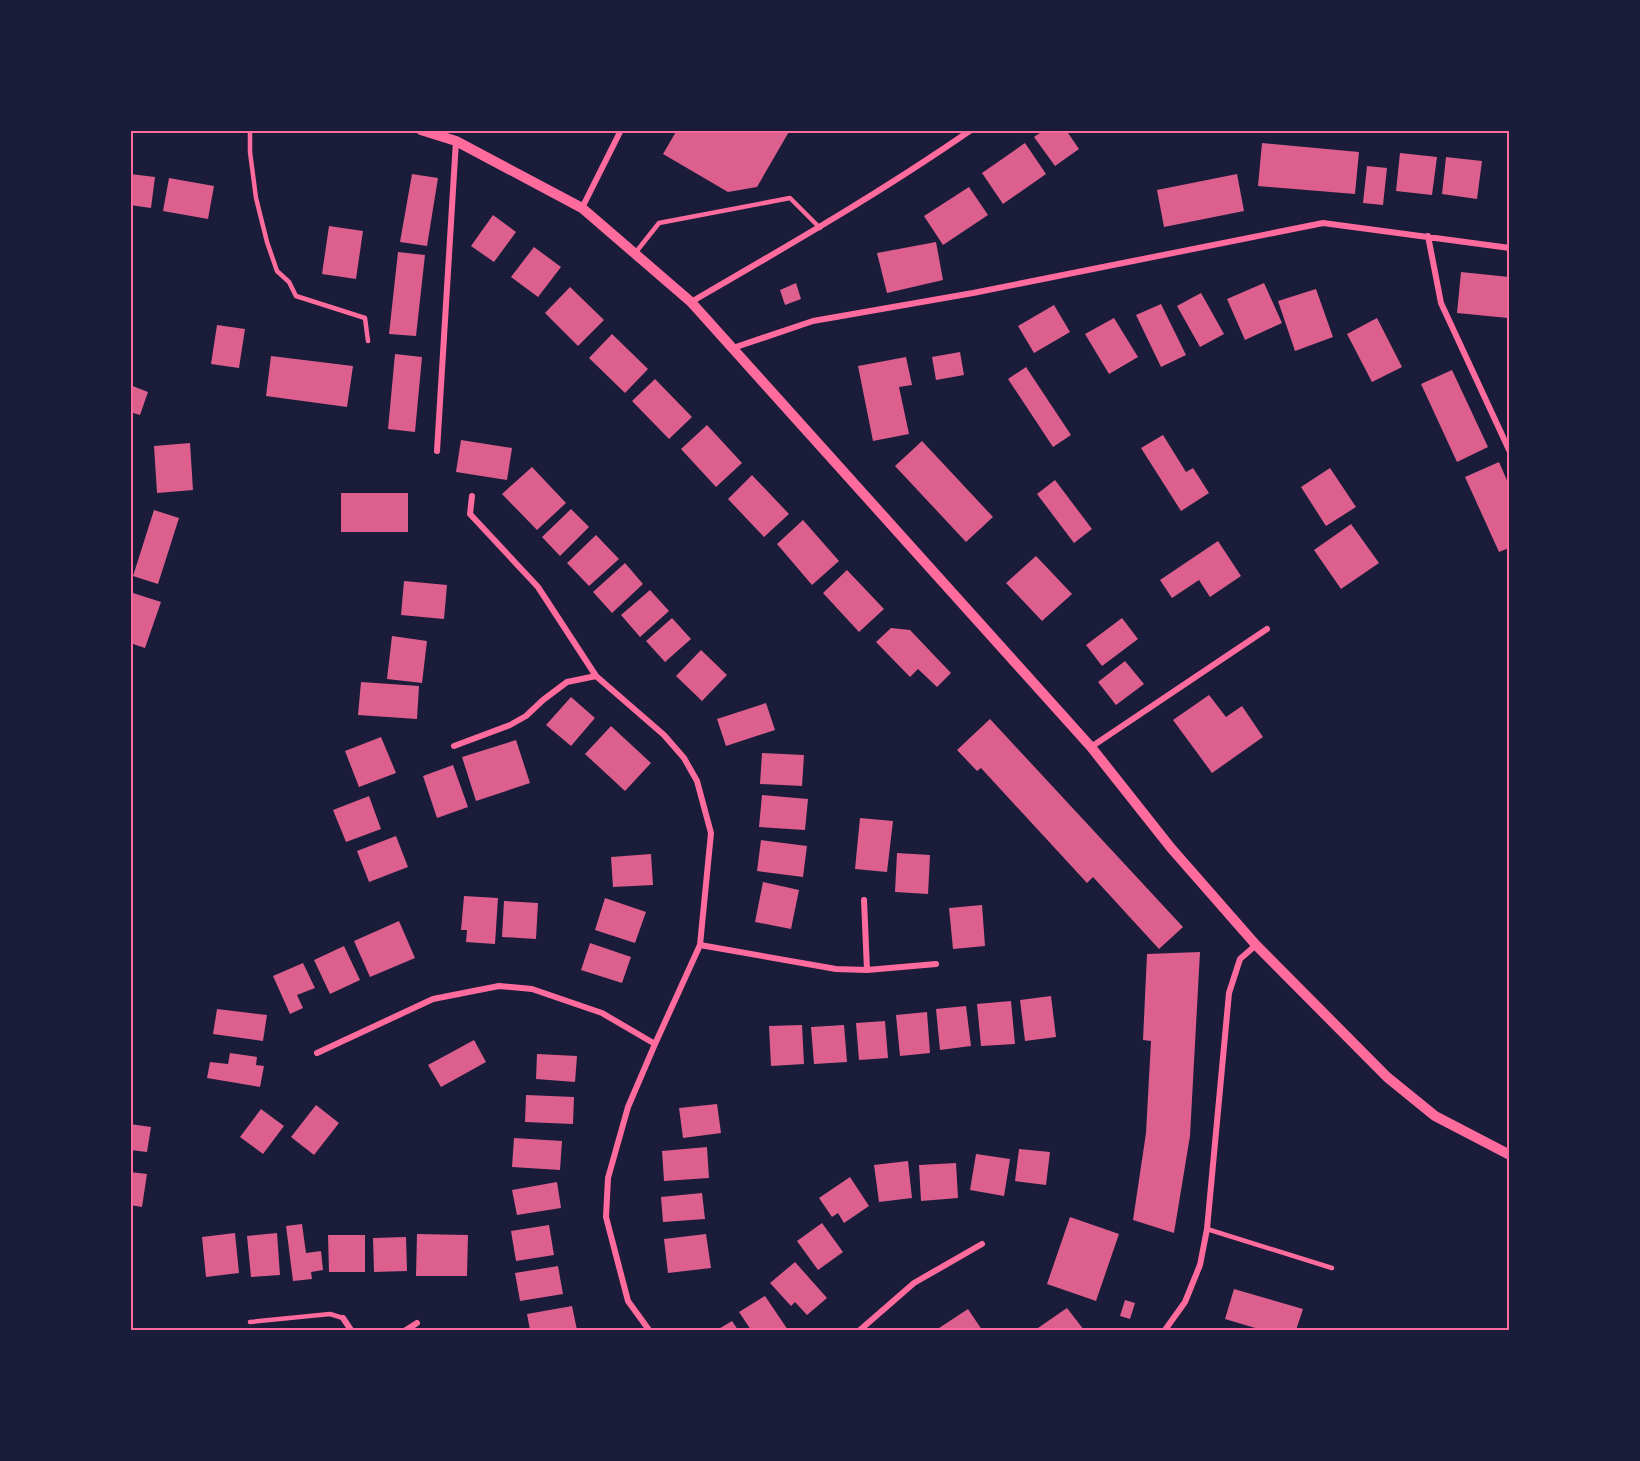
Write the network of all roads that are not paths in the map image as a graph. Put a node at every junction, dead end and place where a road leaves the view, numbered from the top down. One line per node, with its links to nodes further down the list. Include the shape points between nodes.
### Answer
1 (250, 130): 12 (lane, via 256,198 278,271 296,296 365,318)
2 (421, 130): 5 (street)
3 (621, 130): 6 (street)
4 (971, 130): 7 (street)
5 (456, 141): 6 (street); 14 (street)
6 (582, 208): 10 (street)
7 (820, 228): 10 (lane, via 790,198 659,223); 11 (street)
8 (1428, 236): 9 (street); 13 (street, via 1323,223 813,321); 15 (street, via 1441,303)
9 (1509, 248)
10 (635, 254): 11 (street)
11 (691, 302): 13 (street)
12 (368, 341)
13 (733, 348): 20 (street)
14 (437, 451)
15 (1509, 452)
16 (472, 496): 18 (street, via 470,514 538,587)
17 (1267, 629): 20 (street)
18 (596, 676): 19 (street, via 567,682 526,716); 22 (street, via 664,735 684,758 696,781 711,834)
19 (454, 746)
20 (1091, 747): 23 (street, via 1171,848)
21 (864, 900): 25 (street)
22 (700, 945): 25 (street, via 836,969); 26 (street)
23 (1256, 945): 28 (street, via 1387,1077 1435,1116); 29 (street, via 1240,959 1229,993)
24 (936, 964): 25 (street)
25 (867, 969)
26 (655, 1044): 27 (street, via 603,1013 532,989 499,986 433,999); 37 (street, via 628,1107 608,1178 606,1217 628,1301)
27 (317, 1053)
28 (1509, 1155)
29 (1207, 1229): 31 (lane); 39 (street, via 1200,1265 1185,1302)
30 (981, 1244): 38 (street, via 914,1283)
31 (1332, 1268)
32 (343, 1318): 33 (lane, via 330,1314); 35 (street)
33 (250, 1322)
34 (417, 1323): 36 (street)
35 (351, 1330)
36 (406, 1330)
37 (649, 1330)
38 (860, 1330)
39 (1165, 1330)

